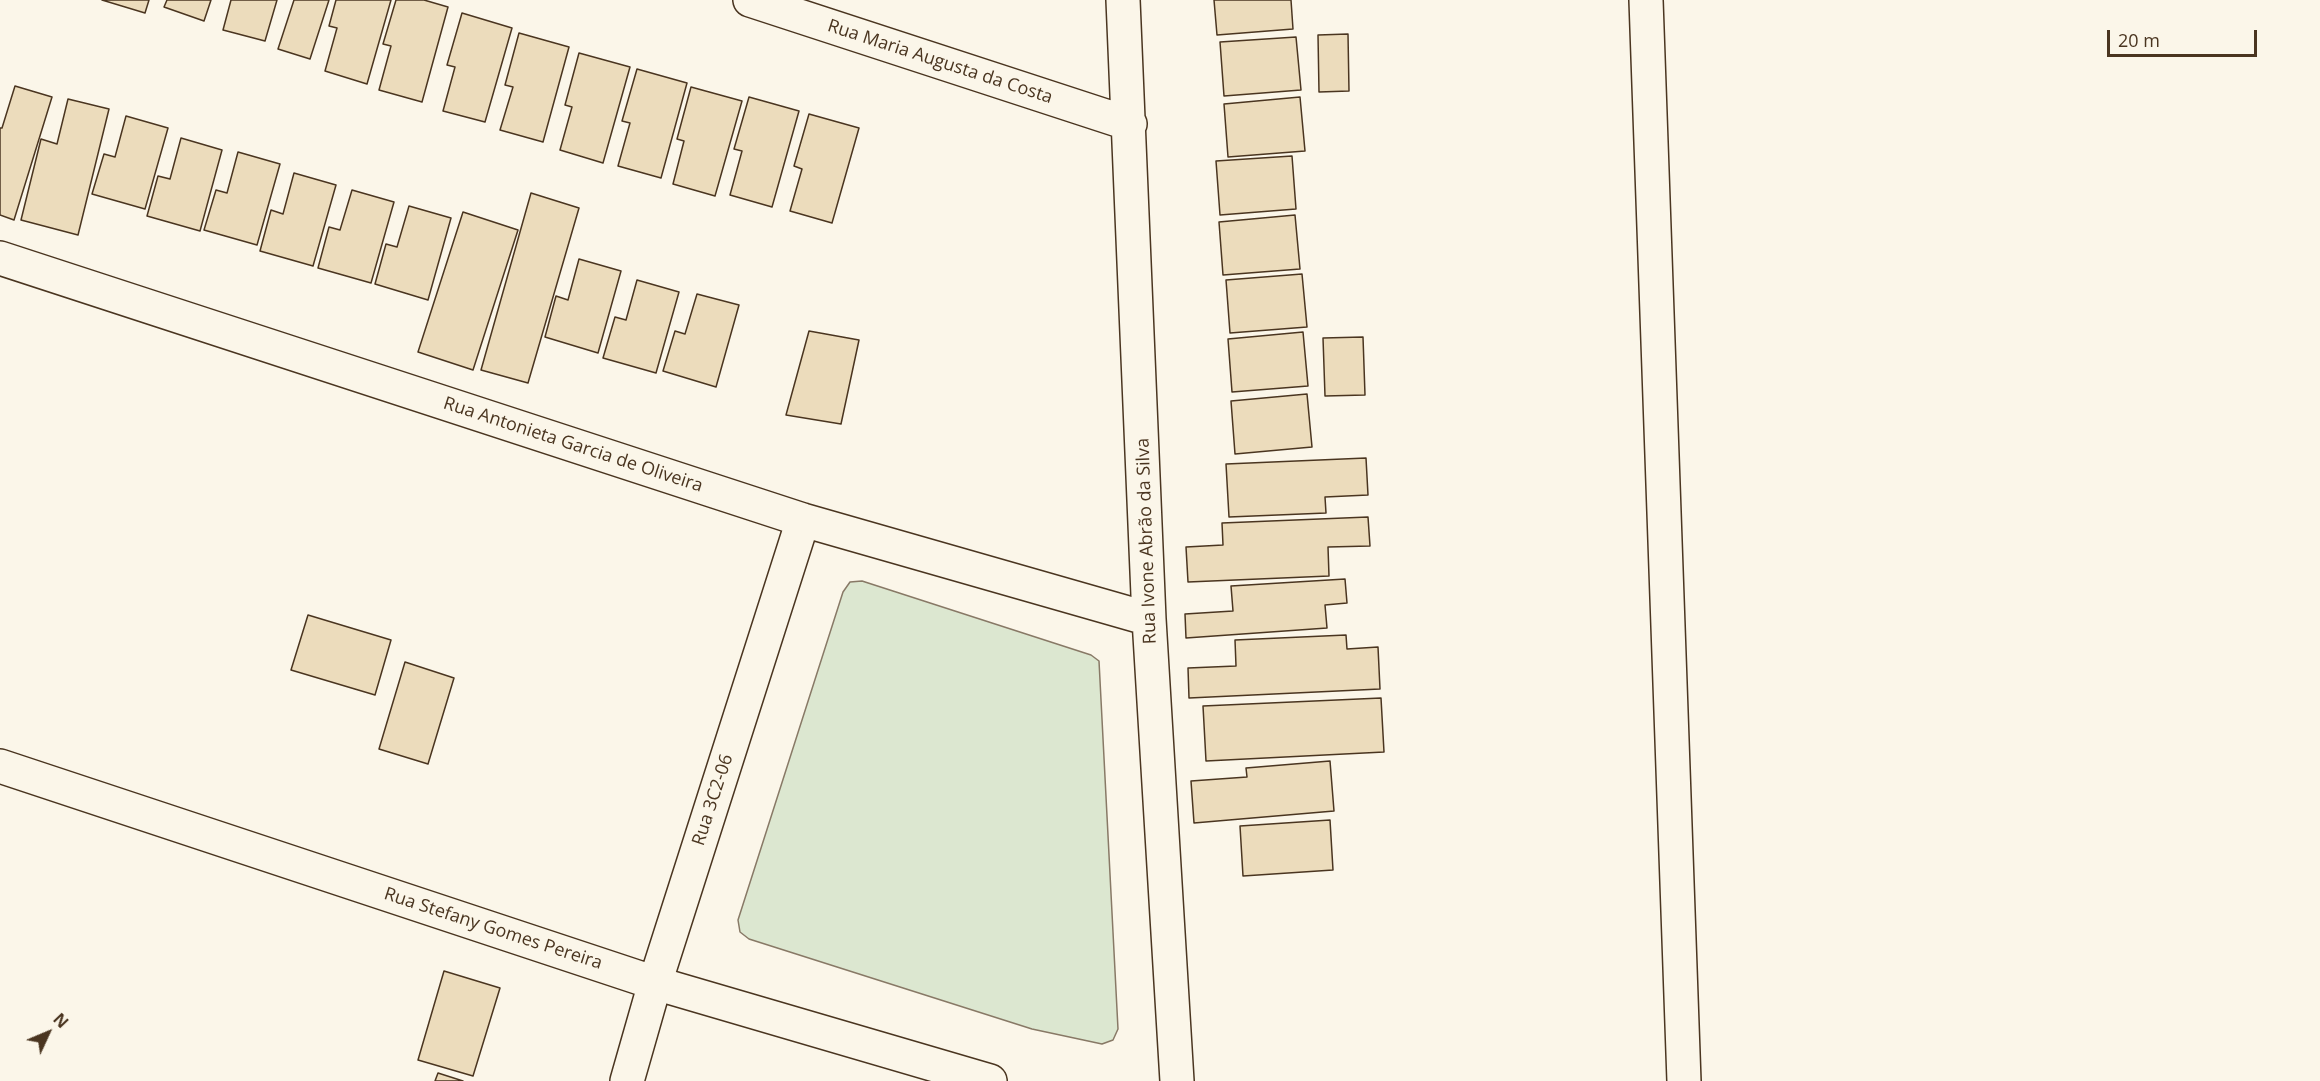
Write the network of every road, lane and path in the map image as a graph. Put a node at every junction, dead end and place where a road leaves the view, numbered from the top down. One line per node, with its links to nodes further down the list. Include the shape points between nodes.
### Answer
1 (750, 0): 4 (street, Rua Maria Augusta da Costa)
2 (1123, 0): 4 (street, Rua Ivone Abrão da Silva)
3 (1646, 0): 13 (street)
4 (1130, 124): 7 (street, Rua Ivone Abrão da Silva)
5 (0, 258): 6 (street, Rua Antonieta Garcia de Oliveira)
6 (803, 520): 7 (street, Rua Antonieta Garcia de Oliveira); 9 (street, Rua 3C2-06)
7 (1149, 619): 12 (street, Rua Ivone Abrão da Silva)
8 (0, 766): 9 (street, Rua Stefany Gomes Pereira)
9 (655, 983): 10 (street, Rua 3C2-06); 11 (street, Rua Stefany Gomes Pereira)
10 (627, 1081)
11 (990, 1081)
12 (1177, 1081)
13 (1684, 1081)

